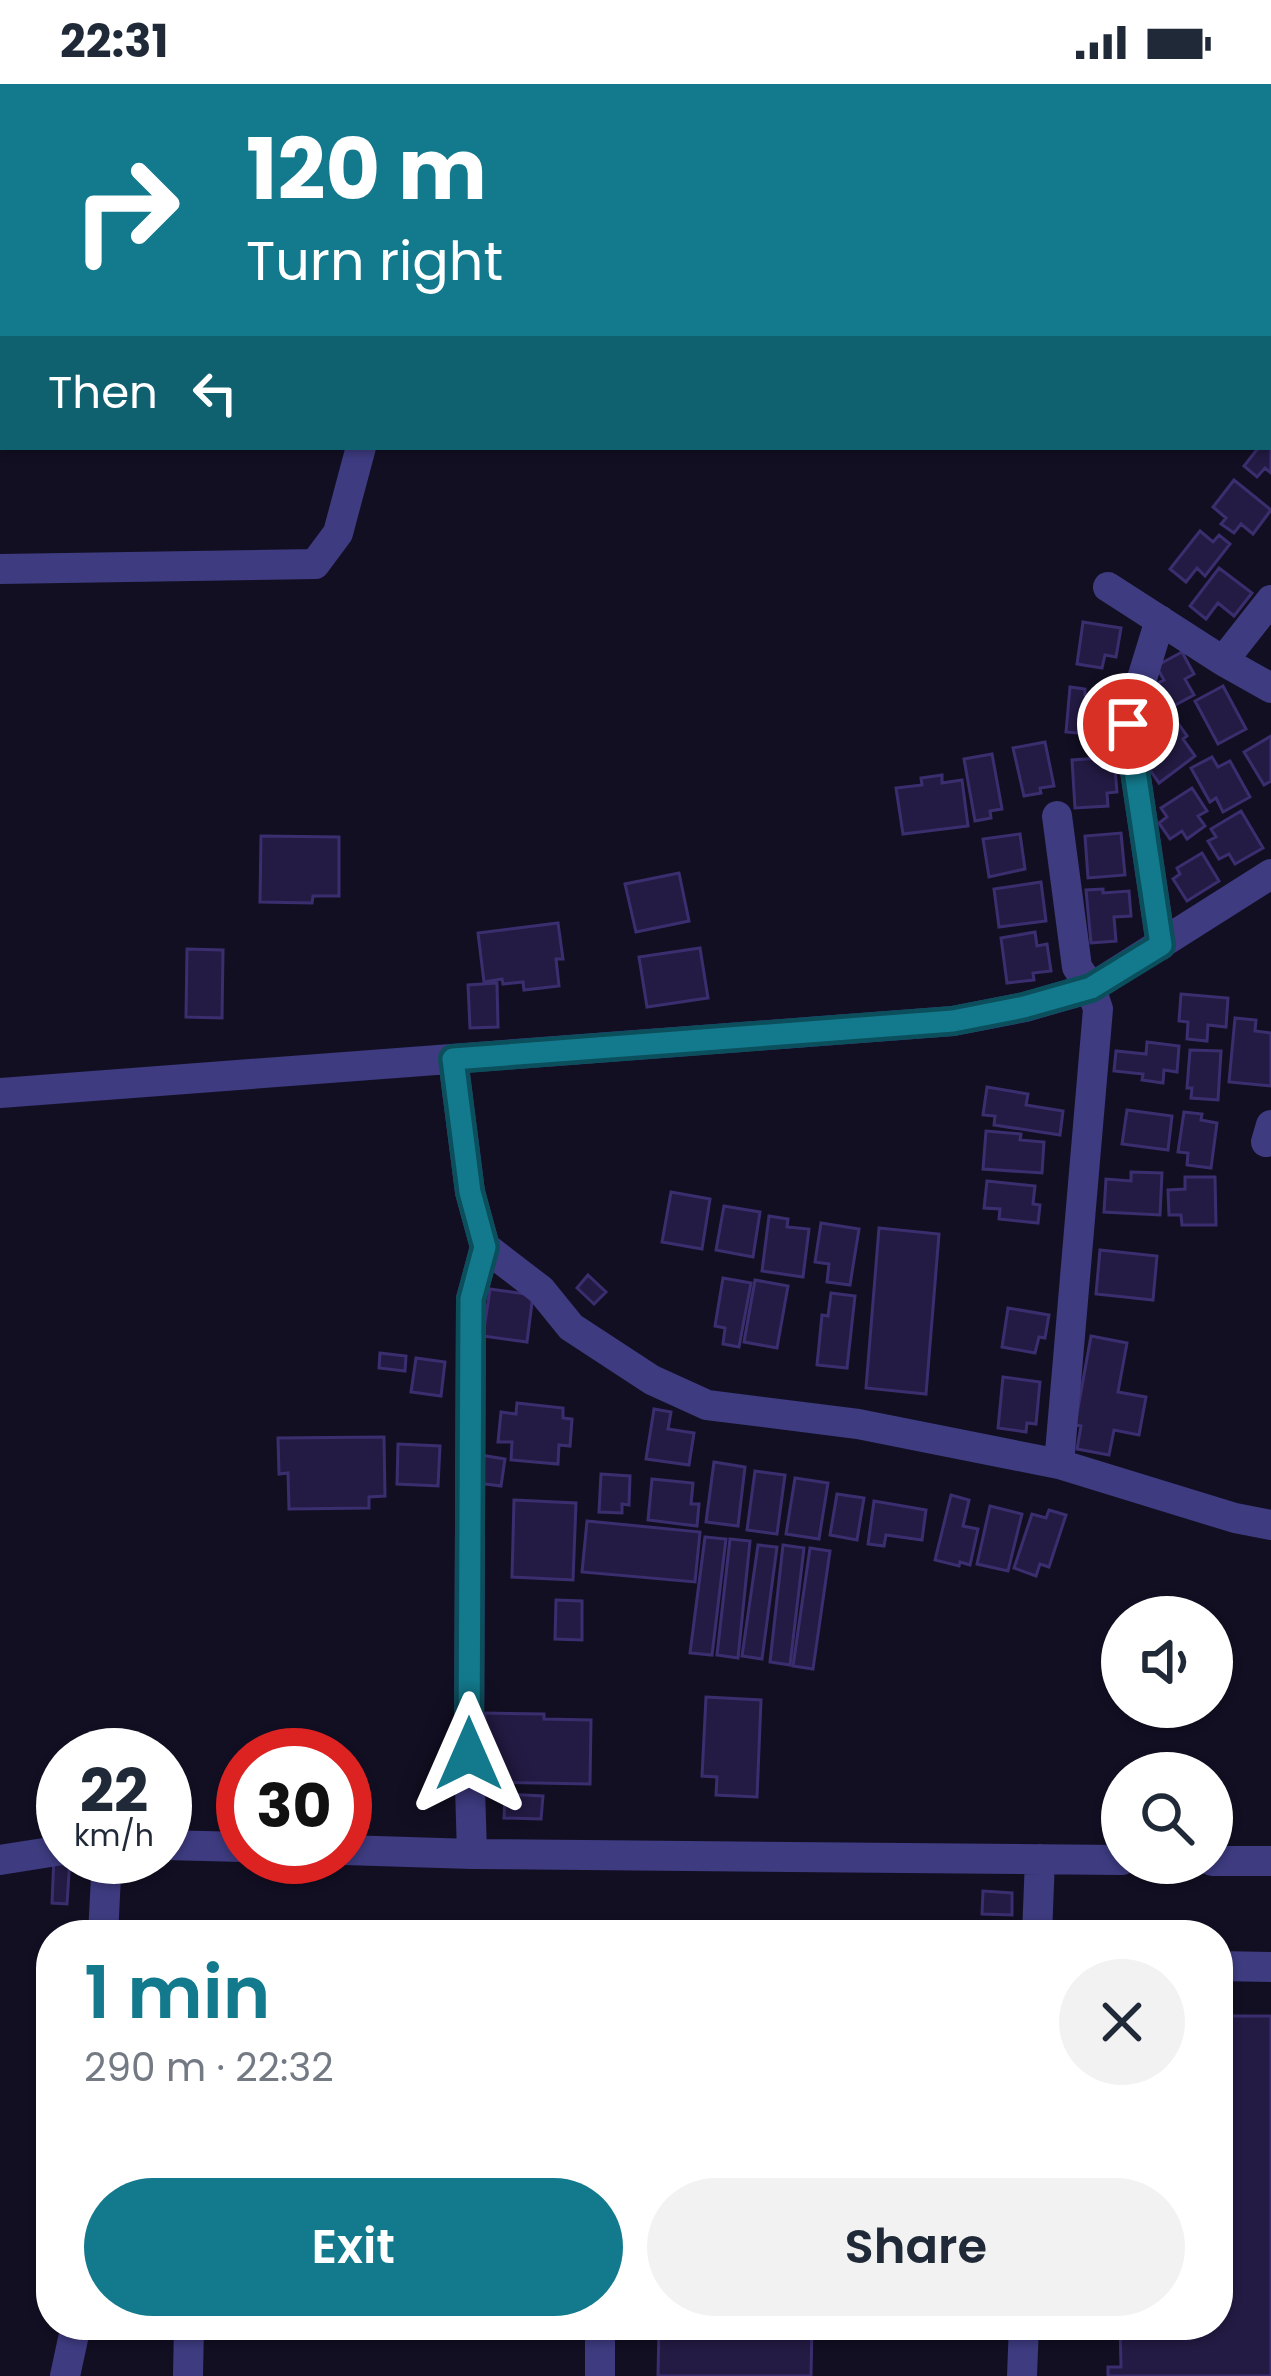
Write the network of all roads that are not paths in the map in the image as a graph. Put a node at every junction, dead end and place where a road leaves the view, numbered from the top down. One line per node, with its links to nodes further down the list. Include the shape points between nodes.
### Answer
1 (360, 450): 2 (street, via 338,533 315,564)
2 (0, 569)
3 (1108, 587): 5 (street)
4 (1271, 600): 6 (street)
5 (1160, 620): 6 (street); 10 (street, via 1128,724)
6 (1223, 661): 7 (street)
7 (1271, 688)
8 (1058, 817): 11 (street, via 1077,967)
9 (1271, 874): 10 (street)
10 (1161, 945): 11 (street)
11 (1091, 988): 12 (street, via 953,1021); 15 (street, via 1098,1009)
12 (453, 1059): 13 (street); 14 (street)
13 (0, 1093)
14 (485, 1247): 15 (street, via 541,1290 571,1327 707,1405 858,1424); 18 (street, via 471,1299)
15 (1058, 1464): 16 (street)
16 (1271, 1525)
17 (372, 1851): 18 (street)
18 (472, 1854): 20 (street)
19 (36, 1855): 22 (street)
20 (1040, 1859): 21 (street); 27 (street)
21 (1101, 1860)
22 (0, 1861)
23 (1233, 1861): 24 (street)
24 (1271, 1862)
25 (106, 1884): 26 (street)
26 (104, 1920)
27 (1038, 1920)
28 (1233, 1966): 29 (street)
29 (1271, 1967)
30 (73, 2340): 34 (street)
31 (189, 2340): 35 (street)
32 (600, 2340): 36 (street)
33 (1023, 2340): 37 (street)
34 (65, 2376)
35 (188, 2376)
36 (600, 2376)
37 (1022, 2376)

